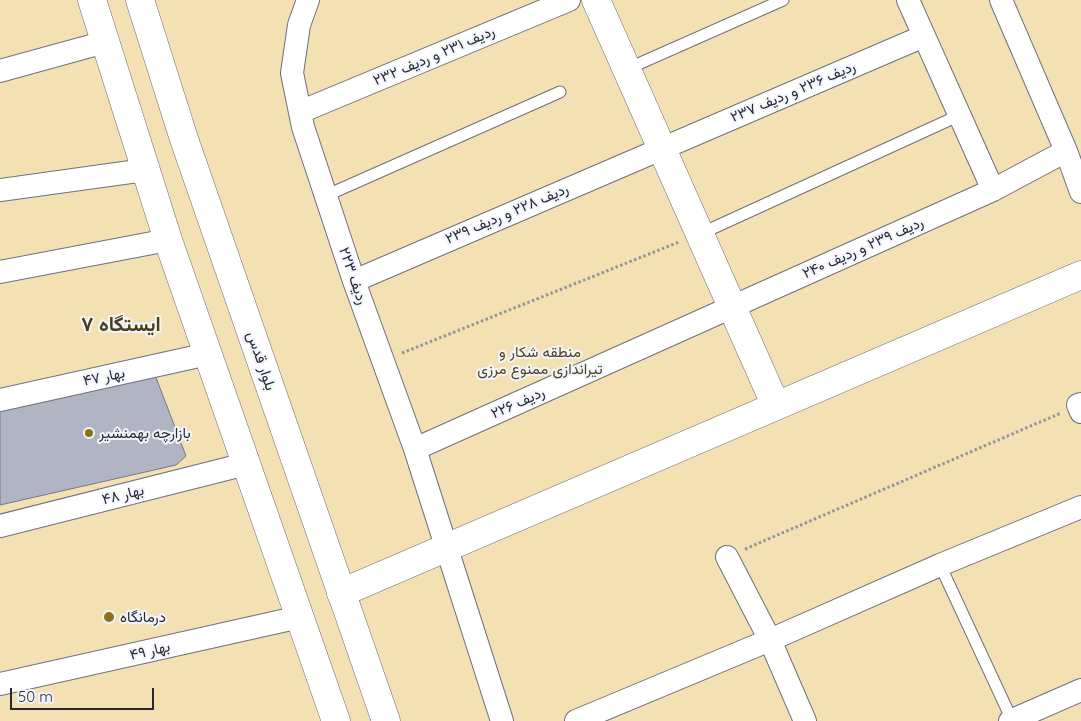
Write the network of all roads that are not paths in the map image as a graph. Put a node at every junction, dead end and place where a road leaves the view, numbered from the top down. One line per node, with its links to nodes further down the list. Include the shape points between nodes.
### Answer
1 (92, 0): 10 (main road)
2 (140, 0): 39 (main road, بلوار قدس, via 184,139)
3 (308, 0): 14 (street, ردیف ۲۲۳, via 299,25 292,73)
4 (569, 0): 14 (street, ردیف ۲۳۱ و ردیف ۲۳۲)
5 (596, 0): 11 (main road)
6 (783, 0): 11 (lane)
7 (908, 0): 9 (street)
8 (1002, 0): 17 (street)
9 (924, 36): 15 (street); 16 (street, ردیف ۲۳۶ و ردیف ۲۳۷)
10 (105, 42): 12 (street); 18 (main road)
11 (626, 69): 16 (main road)
12 (0, 71)
13 (560, 92): 22 (lane)
14 (300, 112): 22 (street, ردیف ۲۲۳)
15 (960, 115): 20 (street); 23 (lane)
16 (661, 148): 23 (main road); 27 (street, ردیف ۲۲۸ و ردیف ۲۳۹)
17 (1066, 151): 20 (street, ردیف ۲۳۹ و ردیف ۲۴۰); 21 (street)
18 (145, 170): 19 (street); 24 (main road)
19 (0, 190)
20 (993, 190): 28 (street, ردیف ۲۳۹ و ردیف ۲۴۰)
21 (1081, 192)
22 (325, 196): 27 (street, ردیف ۲۲۳)
23 (699, 234): 28 (main road)
24 (168, 240): 25 (street); 29 (main road)
25 (0, 272)
26 (1081, 275): 31 (main road)
27 (354, 281): 32 (street, ردیف ۲۲۳)
28 (732, 307): 31 (main road); 32 (street, ردیف ۲۲۶)
29 (208, 354): 30 (street, بهار ۴۷); 33 (main road)
30 (0, 400)
31 (776, 406): 36 (main road)
32 (415, 449): 36 (street, ردیف ۲۲۳)
33 (246, 464): 35 (street, بهار ۴۸); 40 (main road)
34 (1081, 507): 38 (street)
35 (0, 526)
36 (445, 548): 39 (main road); 47 (street, ردیف ۲۲۳)
37 (727, 557): 41 (street)
38 (940, 565): 41 (street); 44 (lane)
39 (341, 593): 46 (main road, بلوار قدس)
40 (300, 617): 42 (street, بهار ۴۹); 45 (main road)
41 (770, 640): 48 (street); 49 (street)
42 (0, 684)
43 (1081, 690): 44 (street)
44 (1011, 720)
45 (336, 721)
46 (386, 721)
47 (502, 721)
48 (576, 721)
49 (805, 721)

